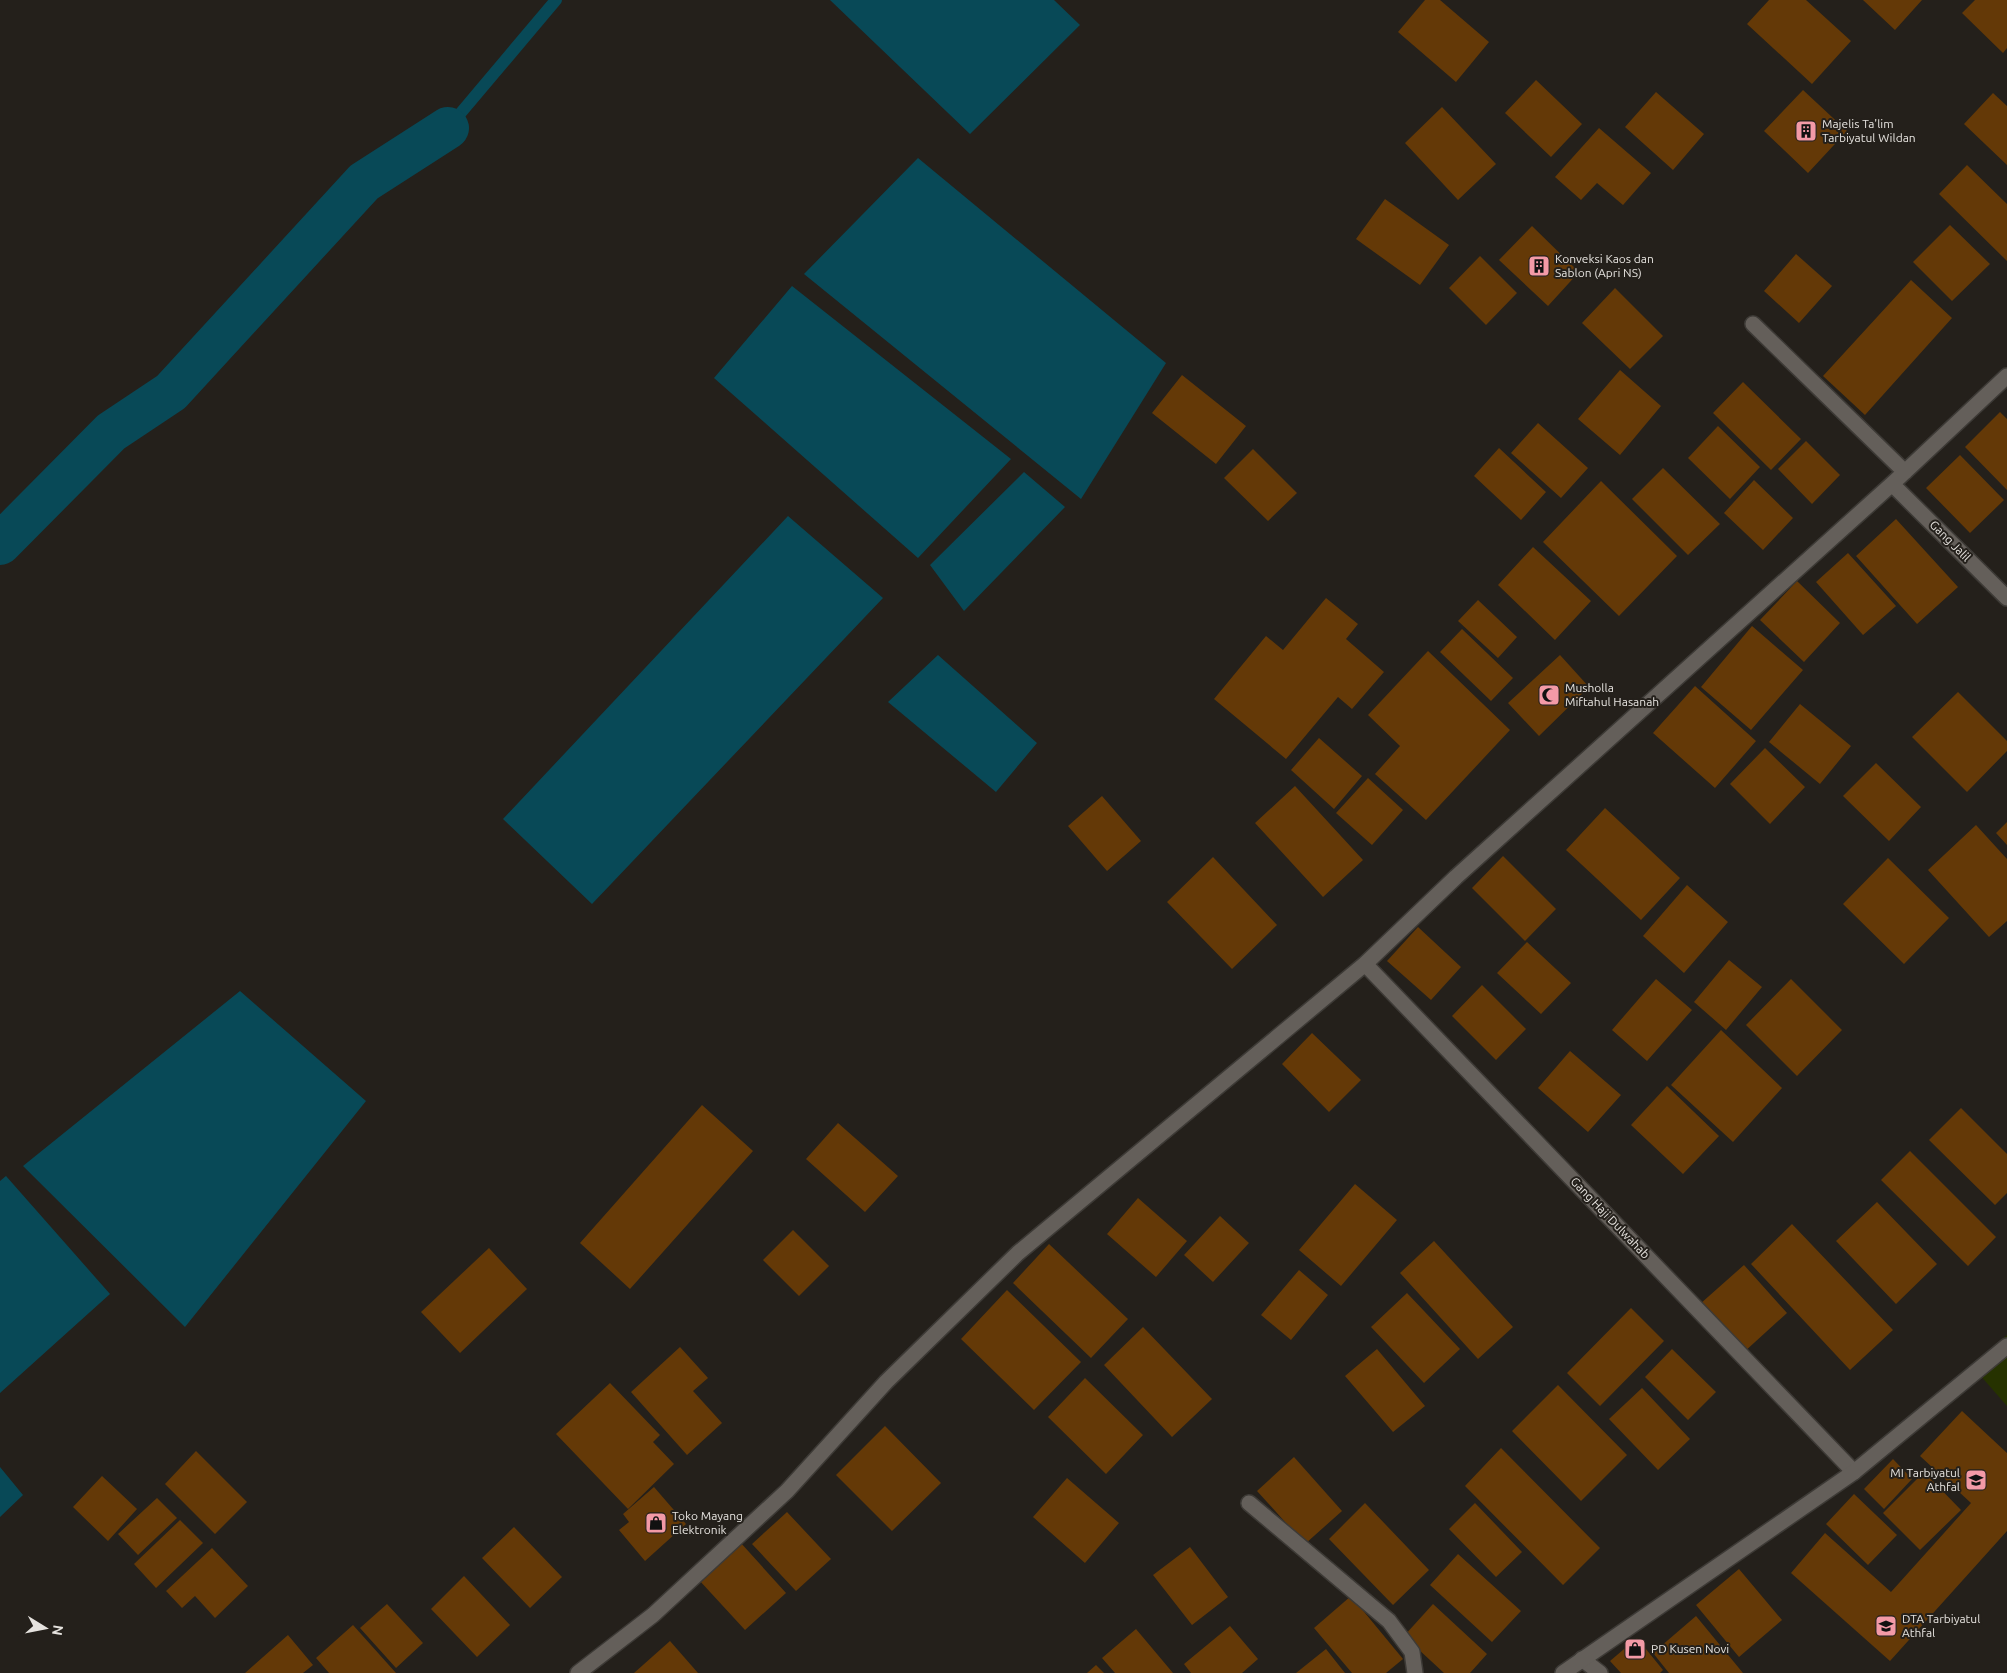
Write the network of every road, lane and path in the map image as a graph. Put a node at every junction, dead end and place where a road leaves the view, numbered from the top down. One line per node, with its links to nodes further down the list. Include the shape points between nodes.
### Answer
1 (1754, 324): 3 (street)
2 (2007, 376): 3 (street)
3 (1905, 472): 4 (street)
4 (1892, 484): 5 (street, Gang Jalil); 6 (street)
5 (2007, 598)
6 (1365, 964): 8 (street, Gang Haji Dulwahab); 11 (street, via 1018,1253 886,1382 787,1491 653,1615)
7 (2007, 1346): 8 (street)
8 (1854, 1472): 10 (street)
9 (1248, 1503): 12 (street, via 1389,1621 1412,1652)
10 (1582, 1659): 13 (street); 14 (street)
11 (578, 1673)
12 (1415, 1673)
13 (1563, 1673)
14 (1600, 1673)

